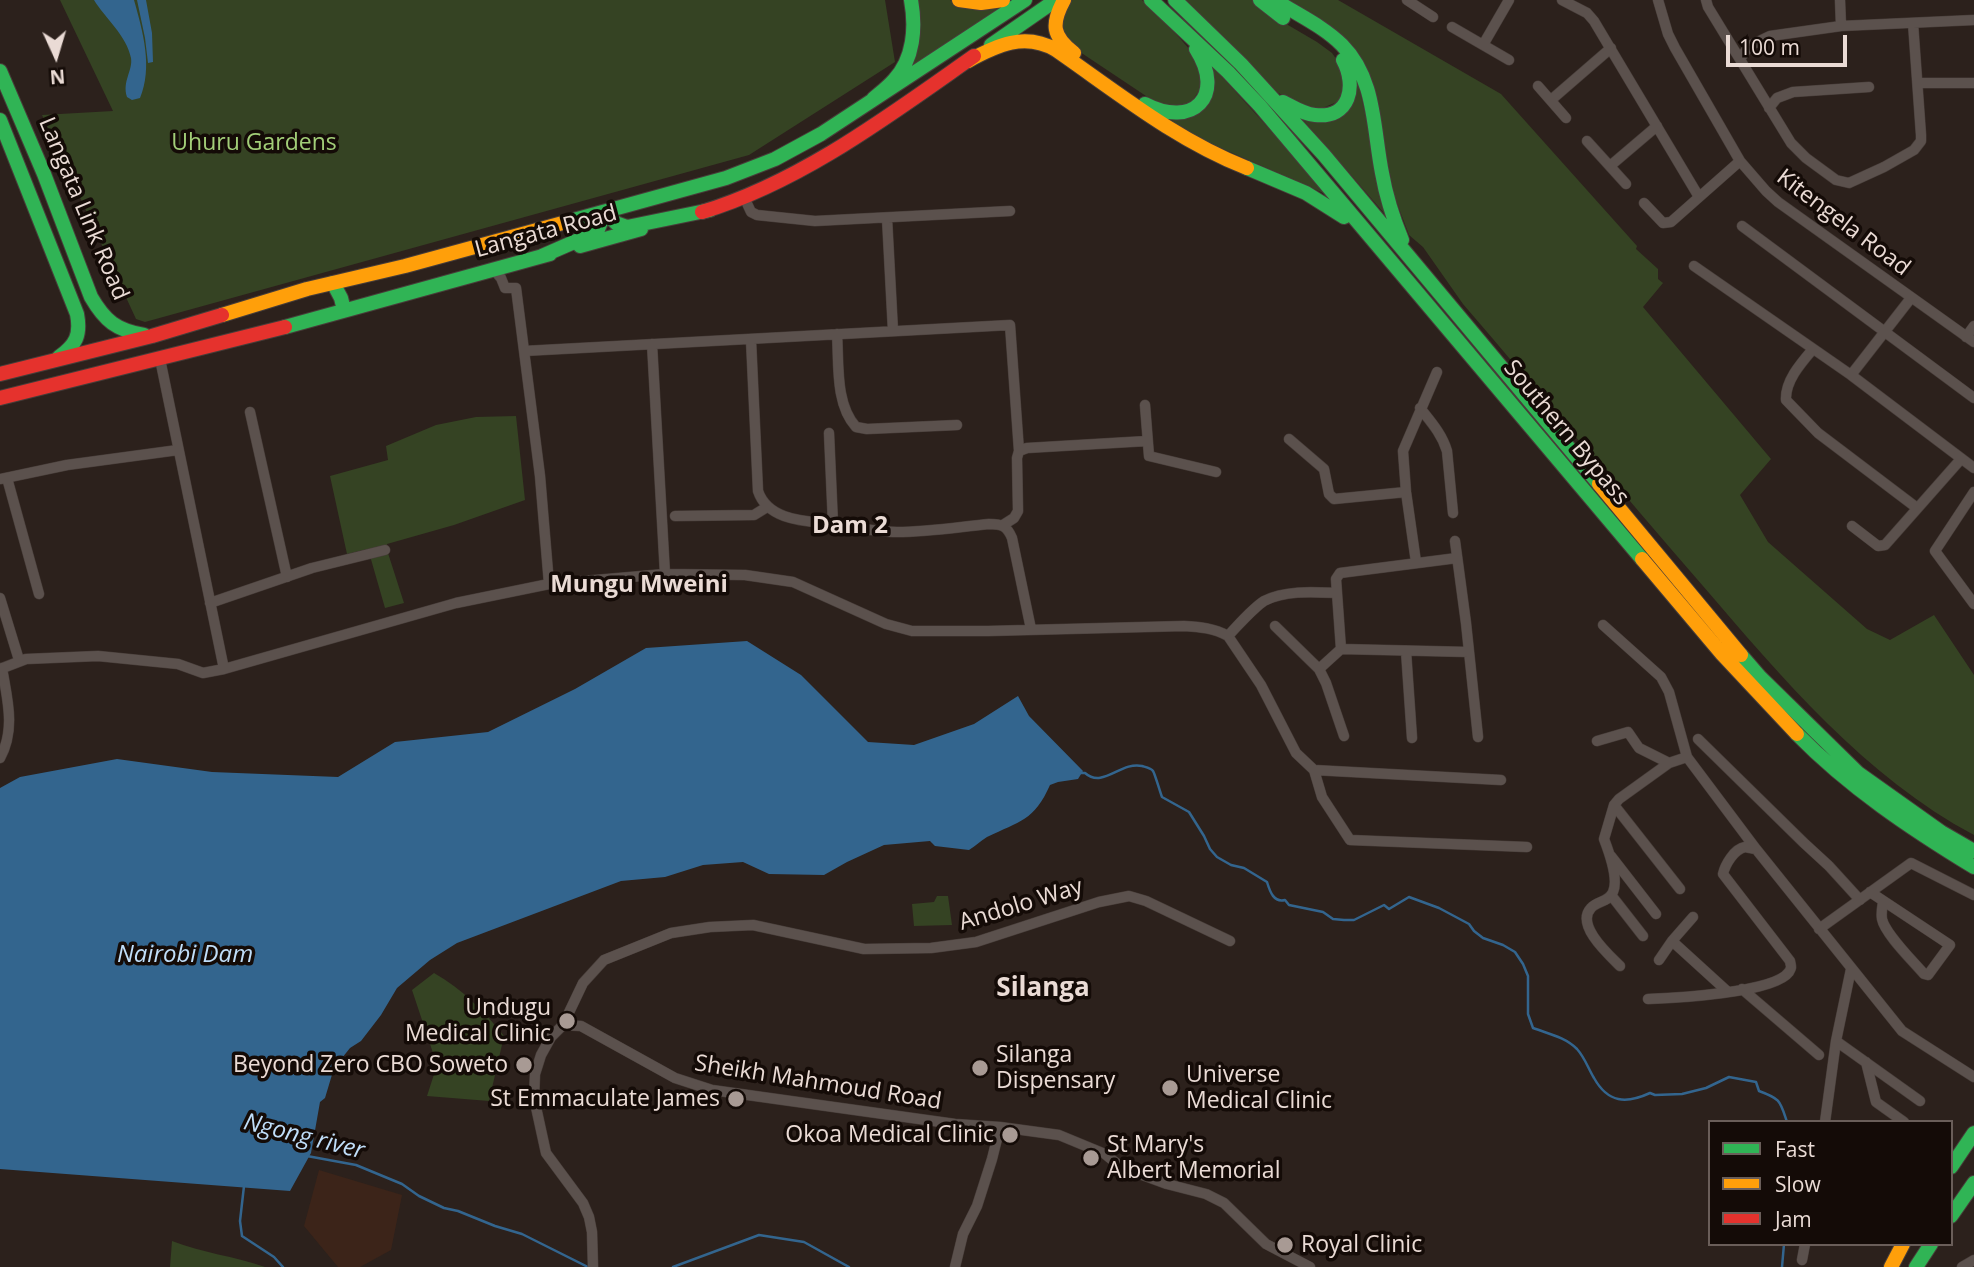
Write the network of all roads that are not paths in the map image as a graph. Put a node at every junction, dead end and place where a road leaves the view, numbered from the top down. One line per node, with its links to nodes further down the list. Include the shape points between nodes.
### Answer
1 (911, 0): 34 (main road, via 909,56 895,80)
2 (959, 0): 3 (main road, via 970,4)
3 (1003, 0)
4 (1025, 0): 34 (main road, Langata Road)
5 (1056, 0): 27 (main road, Langata Road)
6 (1064, 0): 22 (main road, via 1056,13 1060,41 1165,113 1193,109 1206,93 1207,72)
7 (1151, 0): 22 (main road, Southern Bypass)
8 (1175, 0): 33 (main road, Southern Bypass)
9 (1260, 0): 33 (main road, via 1334,50 1345,61 1352,80 1345,103 1330,114 1311,115)
10 (1275, 0): 53 (main road, via 1334,39 1360,71 1372,106 1387,196)
11 (1407, 0): 17 (street)
12 (1509, 0): 23 (street)
13 (1562, 0): 24 (street, via 1587,13)
14 (1658, 0): 41 (street, Kitengela Road, via 1675,48)
15 (1706, 0): 26 (street)
16 (1840, 0): 20 (street)
17 (1433, 17)
18 (1974, 20): 19 (street)
19 (1913, 23): 20 (street); 29 (street)
20 (1841, 26): 26 (street, via 1770,36 1749,46)
21 (1452, 27): 23 (street)
22 (1187, 36): 57 (main road, Southern Bypass, via 1260,106)
23 (1483, 45): 25 (street)
24 (1611, 48): 35 (street); 39 (street)
25 (1509, 60)
26 (1740, 60): 36 (street)
27 (968, 61): 44 (main road, Langata Road, via 801,170); 57 (main road, via 1013,40 1050,47 1184,140 1327,203)
28 (0, 71): 66 (main road, Langata Link Road, via 90,297 110,324)
29 (1919, 83): 30 (street); 36 (street, via 1922,135 1918,146 1849,183 1836,180 1797,150)
30 (1974, 83)
31 (1538, 86): 35 (street)
32 (1869, 87): 36 (street, via 1793,92 1777,98)
33 (1274, 97): 53 (main road, Southern Bypass)
34 (873, 99): 49 (main road, Langata Road, via 775,159 726,178)
35 (1551, 100): 37 (street)
36 (1769, 108)
37 (1566, 118)
38 (0, 120): 73 (main road, Langata Link Road, via 75,305 78,340)
39 (1657, 126): 42 (street); 45 (street)
40 (1587, 141): 42 (street)
41 (1740, 161): 45 (street); 60 (street, Kitengela Road, via 1778,202)
42 (1610, 166): 43 (street)
43 (1626, 184)
44 (744, 197): 47 (main road, Langata Road); 50 (street, via 751,212 763,216 815,221)
45 (1699, 197): 46 (street, via 1668,223 1661,222)
46 (1644, 203)
47 (710, 210): 49 (main road, via 627,227); 52 (main road, Langata Road)
48 (1010, 211): 50 (street)
49 (605, 212): 52 (main road, via 597,232); 58 (main road, Langata Road)
50 (887, 218): 63 (street)
51 (1742, 226): 64 (street)
52 (542, 256): 54 (main road, Langata Road)
53 (1409, 256): 137 (main road, Southern Bypass, via 1760,677 1858,773)
54 (513, 264): 56 (main road, Langata Road); 59 (street, via 508,287)
55 (1694, 266): 70 (street)
56 (494, 270): 59 (street, via 505,288); 61 (main road, Langata Road)
57 (1400, 271): 139 (main road, Southern Bypass, via 1753,688 1849,782)
58 (333, 283): 61 (main road); 66 (main road, Langata Road)
59 (516, 288): 71 (street)
60 (1911, 298): 64 (street); 67 (street, Kitengela Road)
61 (344, 310): 72 (main road, Langata Road)
62 (1974, 326): 67 (street)
63 (893, 331): 65 (street); 87 (street, via 1010,325)
64 (1886, 332): 76 (street); 78 (street)
65 (837, 334): 68 (street); 82 (street, via 842,398 856,427)
66 (152, 336): 73 (main road, Langata Road)
67 (1970, 339)
68 (751, 340): 69 (street); 94 (street, via 758,491)
69 (652, 344): 71 (street); 105 (street)
70 (1813, 349): 76 (street); 95 (street, via 1785,390 1786,400 1818,433)
71 (524, 351): 107 (street)
72 (160, 359): 77 (main road, Langata Road); 86 (street)
73 (55, 360): 75 (main road, Langata Road)
74 (1437, 372): 80 (street)
75 (0, 374)
76 (1851, 375): 88 (street)
77 (0, 398)
78 (1974, 398)
79 (1145, 405): 85 (street)
80 (1420, 408): 92 (street, via 1403,451); 96 (street, via 1442,436 1447,451)
81 (250, 412): 106 (street)
82 (957, 425)
83 (829, 433): 98 (street)
84 (1289, 439): 92 (street, via 1326,471 1334,499)
85 (1147, 441): 87 (street); 90 (street, via 1152,458)
86 (178, 450): 91 (street); 111 (street)
87 (1019, 451): 99 (street, via 1018,511)
88 (1961, 459): 89 (street); 95 (street)
89 (1974, 468)
90 (1216, 472)
91 (3, 479): 109 (street)
92 (1406, 492): 104 (street)
93 (1974, 492): 112 (street, via 1935,551)
94 (767, 507): 97 (street, via 754,515); 98 (street, via 797,520)
95 (1917, 508): 100 (street, via 1882,546)
96 (1453, 513)
97 (675, 516)
98 (833, 524): 99 (street, via 895,532)
99 (1003, 526): 115 (street, via 1012,538)
100 (1852, 526)
101 (1455, 541): 103 (street)
102 (385, 550): 106 (street)
103 (1457, 558): 104 (street); 119 (street)
104 (1416, 562): 108 (street, via 1343,571 1336,579)
105 (665, 573): 107 (street); 115 (street, via 745,575 793,582 912,631)
106 (287, 577): 111 (street)
107 (549, 584): 122 (street, via 456,603)
108 (1336, 593): 116 (street, via 1273,597); 117 (street)
109 (39, 594)
110 (0, 598): 120 (street)
111 (210, 603): 122 (street)
112 (1974, 604)
113 (1604, 625): 129 (street, via 1661,677)
114 (1275, 626): 123 (street)
115 (1031, 629): 116 (street, via 1184,626)
116 (1228, 636): 132 (street, via 1261,685 1296,753)
117 (1341, 649): 118 (street); 123 (street)
118 (1406, 651): 119 (street); 125 (street)
119 (1469, 652): 126 (street)
120 (19, 660): 121 (street); 122 (street, via 98,656 178,664 203,673)
121 (1, 668): 130 (street, via 10,723)
122 (224, 669)
123 (1319, 669): 124 (street)
124 (1344, 736)
125 (1412, 737)
126 (1478, 737)
127 (1698, 738): 144 (street)
128 (1597, 741): 131 (street, via 1629,732 1639,748)
129 (1687, 757): 131 (street); 136 (street)
130 (0, 758)
131 (1669, 763): 134 (street)
132 (1314, 770): 133 (street); 135 (street, via 1322,797 1350,840)
133 (1501, 780)
134 (1614, 805): 138 (street, via 1604,839); 140 (street)
135 (1527, 847)
136 (1756, 849): 148 (street); 155 (street, via 1739,849 1723,874 1791,968 1773,982)
137 (1974, 852)
138 (1611, 856): 142 (street, via 1615,881); 146 (street)
139 (1974, 866)
140 (1680, 888)
141 (1870, 892): 143 (street, via 1911,863); 144 (street); 145 (street)
142 (1611, 895): 149 (street); 153 (street, via 1591,908 1587,925)
143 (1974, 895)
144 (1860, 900): 148 (street)
145 (1883, 902): 145 (street, via 1950,945 1928,975 1886,930)
146 (1656, 914)
147 (1693, 917): 151 (street)
148 (1819, 929): 154 (street)
149 (1643, 936)
150 (1230, 941): 158 (street, Andolo Way, via 1129,897 1099,901 976,942 931,948 864,949 753,925 710,927 671,933 604,960 583,983)
151 (1672, 941): 152 (street); 156 (street)
152 (1659, 960)
153 (1620, 967)
154 (1851, 969): 159 (street); 162 (street, via 1902,1031)
155 (1742, 989): 156 (street); 160 (street)
156 (1728, 992): 157 (street)
157 (1647, 999)
158 (563, 1025): 166 (street, Sheikh Mahmoud Road, via 587,1028 675,1079 712,1090 955,1124); 181 (street, via 541,1055 534,1098 546,1153 589,1217)
159 (1836, 1041): 161 (street); 164 (street)
160 (1819, 1055)
161 (1866, 1062): 163 (street); 165 (street, via 1876,1102)
162 (1974, 1077)
163 (1920, 1101)
164 (1825, 1120)
165 (1901, 1120)
166 (1000, 1126): 182 (street); 183 (street, Sheikh Mahmoud Road, via 1059,1135 1098,1151 1121,1167 1206,1194 1224,1203 1266,1244)
167 (1974, 1133): 168 (main road)
168 (1963, 1148): 169 (main road); 170 (main road)
169 (1953, 1164)
170 (1953, 1170)
171 (1974, 1176): 173 (main road)
172 (1974, 1183): 174 (main road)
173 (1953, 1204)
174 (1953, 1213)
175 (1805, 1246): 178 (street)
176 (1902, 1246): 184 (main road)
177 (1930, 1246): 180 (main road)
178 (1802, 1259)
179 (1974, 1261): 185 (street)
180 (1919, 1263)
181 (593, 1267)
182 (955, 1267)
183 (1310, 1267)
184 (1891, 1267)
185 (1962, 1267)

